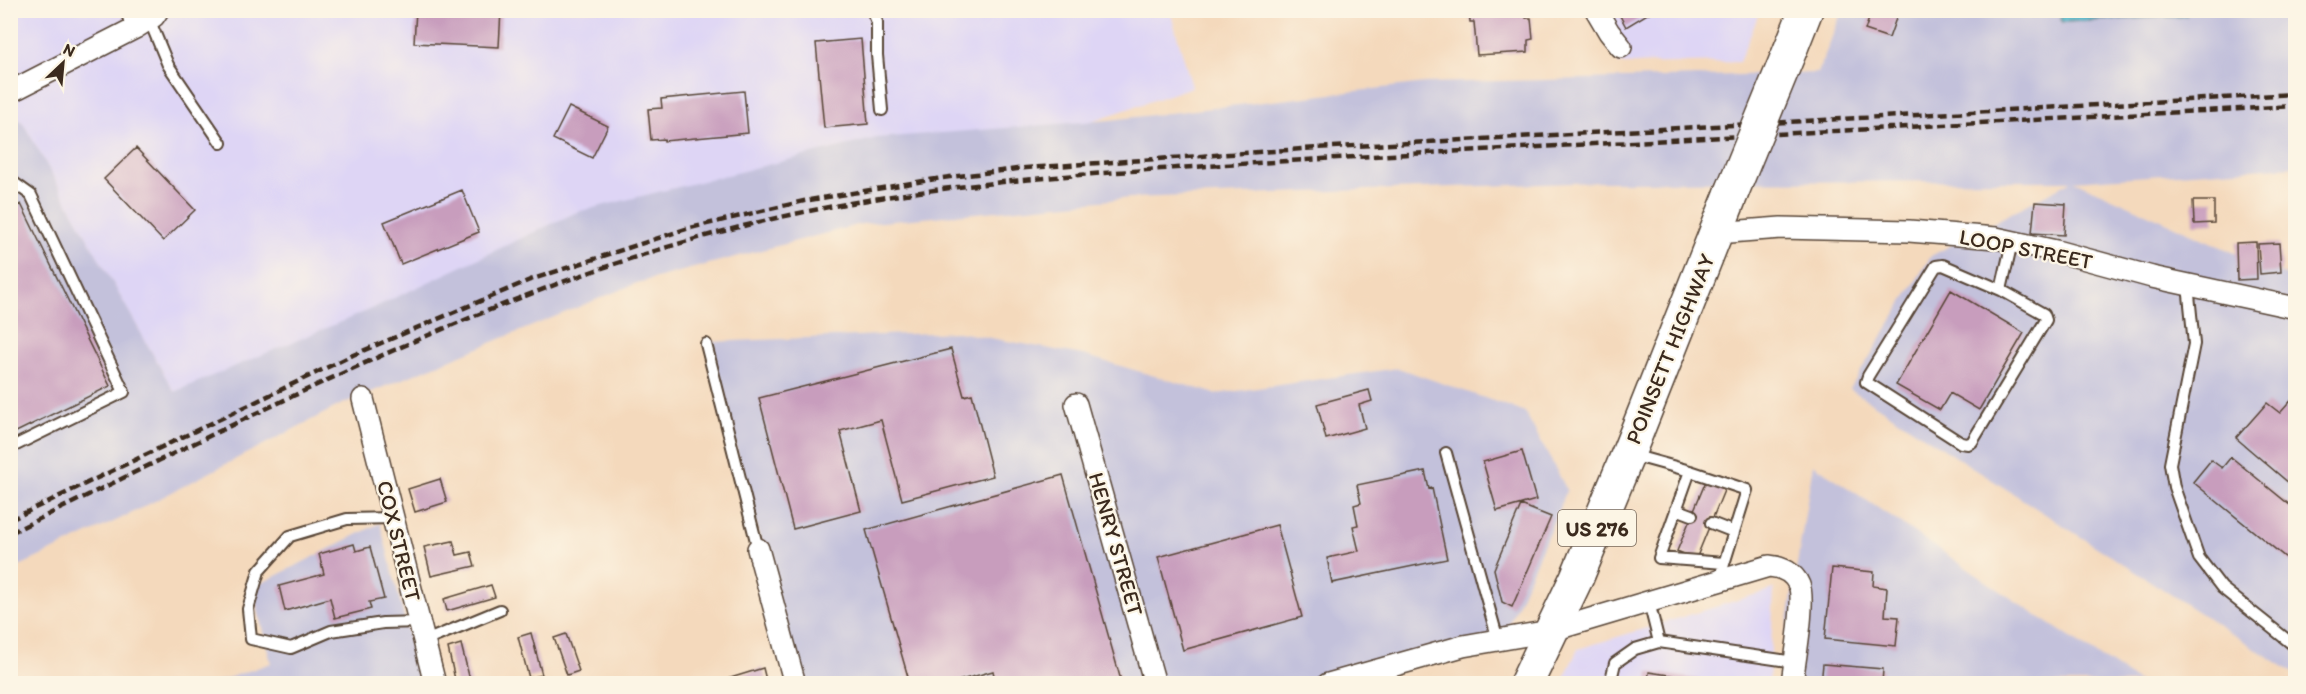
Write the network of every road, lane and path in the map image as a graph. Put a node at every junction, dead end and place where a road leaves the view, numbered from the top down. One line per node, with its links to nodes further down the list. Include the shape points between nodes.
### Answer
1 (872, 10): 7 (lane, via 877,22)
2 (1596, 10): 5 (street)
3 (1806, 10): 10 (highway, POINSETT HIGHWAY / US 276, bridge)
4 (141, 17): 6 (street); 8 (lane)
5 (1622, 47)
6 (10, 92)
7 (882, 110)
8 (221, 143)
9 (10, 180): 18 (lane, via 31,195 124,392)
10 (1716, 233): 11 (street, LOOP STREET, via 1781,228 1909,231); 20 (highway, POINSETT HIGHWAY / US 276)
11 (2012, 242): 12 (street, LOOP STREET); 13 (lane)
12 (2188, 285): 14 (street, LOOP STREET); 35 (lane, via 2194,344 2170,464 2174,487 2199,558 2222,588)
13 (2001, 290): 13 (lane, via 2044,314 2046,320 1972,442 1961,443 1866,382 1936,266 1943,265)
14 (2295, 308)
15 (706, 344): 27 (lane)
16 (363, 399): 24 (street, COX STREET)
17 (1076, 404): 39 (street, HENRY STREET)
18 (10, 448)
19 (1446, 453): 33 (lane)
20 (1628, 454): 21 (lane); 31 (highway, POINSETT HIGHWAY / US 276)
21 (1690, 471): 22 (lane); 26 (lane, via 1747,490)
22 (1676, 509): 23 (lane); 28 (lane, via 1659,558)
23 (1692, 515)
24 (394, 519): 32 (street, COX STREET); 32 (lane, via 347,519 290,536 259,571 248,609 251,639 291,648 331,631 383,623)
25 (1710, 523): 26 (lane)
26 (1734, 532): 28 (lane)
27 (758, 549): 38 (street)
28 (1721, 572): 29 (street); 36 (street, via 1769,566 1792,575 1801,592)
29 (1649, 602): 31 (street); 34 (lane)
30 (500, 610): 32 (lane)
31 (1550, 631): 33 (street); 41 (highway, POINSETT HIGHWAY / US 276)
32 (422, 632): 37 (street, COX STREET)
33 (1498, 640): 40 (street)
34 (1659, 642): 36 (lane); 42 (lane, via 1635,649 1615,663)
35 (2295, 647)
36 (1795, 662): 43 (street)
37 (435, 684)
38 (795, 684)
39 (1155, 684)
40 (1328, 684)
41 (1526, 684)
42 (1610, 684)
43 (1792, 684)

